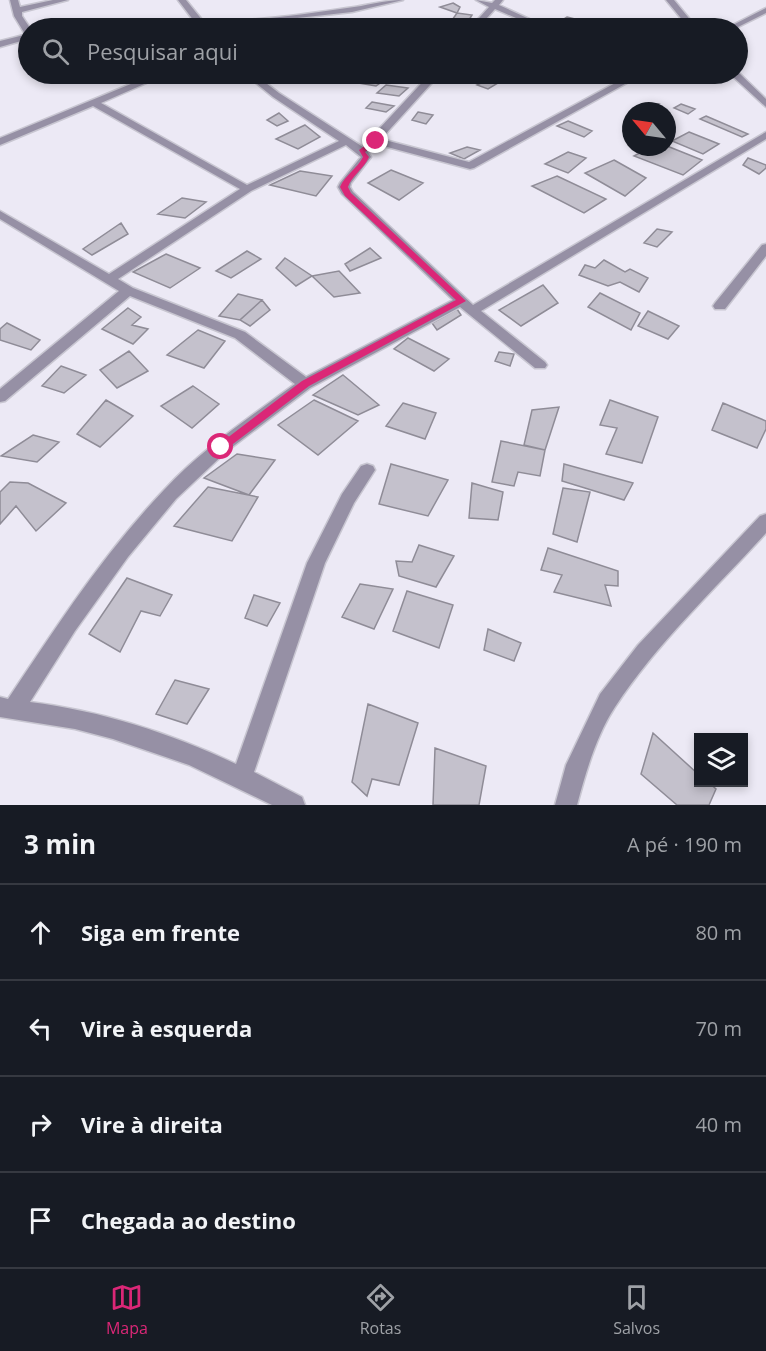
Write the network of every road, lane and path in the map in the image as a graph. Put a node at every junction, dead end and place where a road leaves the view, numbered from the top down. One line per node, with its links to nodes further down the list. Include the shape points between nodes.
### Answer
1 (14, 0): 8 (street)
2 (64, 0): 8 (street)
3 (182, 0): 11 (street)
4 (399, 0): 12 (street)
5 (480, 0): 7 (street)
6 (669, 0): 15 (street)
7 (496, 3): 13 (street); 14 (street)
8 (18, 10): 10 (street)
9 (766, 10): 16 (street)
10 (19, 18)
11 (196, 18)
12 (286, 18)
13 (483, 18)
14 (525, 18)
15 (684, 18)
16 (748, 19)
17 (18, 40): 18 (street)
18 (0, 44)
19 (137, 84): 24 (street)
20 (261, 84): 27 (street)
21 (426, 84): 28 (street)
22 (620, 84): 28 (street, via 470,166)
23 (745, 84): 25 (street)
24 (93, 102): 29 (street); 31 (street)
25 (766, 104)
26 (766, 135): 36 (street)
27 (347, 141): 30 (street); 31 (street)
28 (376, 141): 30 (street)
29 (0, 142)
30 (362, 151): 36 (street, via 366,157 344,187 348,194)
31 (247, 189): 34 (street)
32 (0, 214): 34 (street)
33 (766, 248): 37 (street)
34 (108, 280): 35 (street)
35 (128, 291): 39 (street, via 240,335); 40 (street)
36 (467, 306): 38 (street); 39 (street)
37 (720, 306)
38 (540, 365)
39 (305, 384): 43 (street, via 221,447 170,494)
40 (0, 397)
41 (367, 470): 44 (street, via 316,562)
42 (766, 522): 46 (street, via 645,651 607,701 577,765)
43 (7, 708): 44 (street, via 84,720 149,738)
44 (242, 776): 45 (street)
45 (294, 805)
46 (566, 805)

